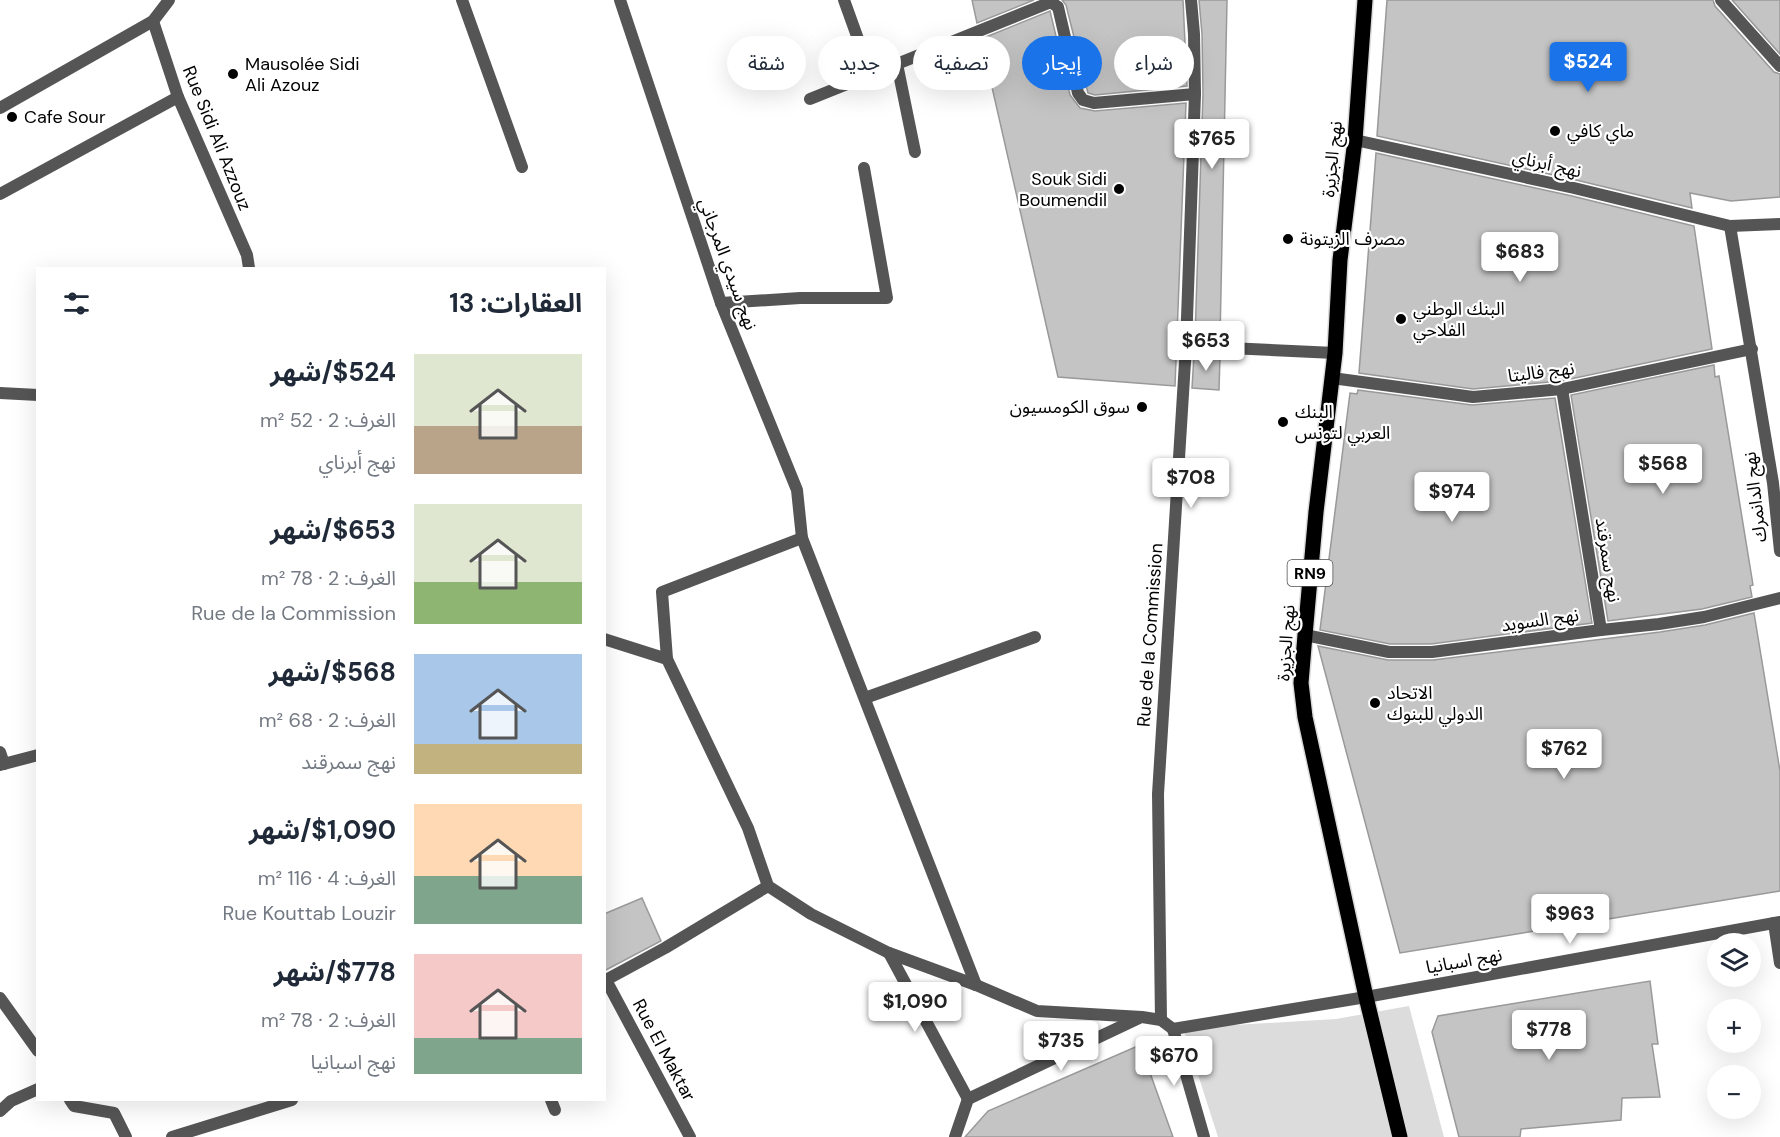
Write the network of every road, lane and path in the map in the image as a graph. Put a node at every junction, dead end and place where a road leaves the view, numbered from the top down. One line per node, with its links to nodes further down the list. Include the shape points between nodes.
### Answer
1 (169, 0): 8 (street)
2 (462, 0): 20 (street)
3 (620, 0): 26 (street, نهج سيدي المرجاني)
4 (844, 0): 9 (street)
5 (1191, 0): 14 (street, Rue de la Commission)
6 (1365, 0): 18 (main road, نهج الجزيرة / RN9)
7 (1721, 0): 11 (street)
8 (153, 21): 15 (street, Rue Sidi Ali Azzouz); 17 (street)
9 (857, 36)
10 (901, 62): 14 (street, via 1052,2 1058,7 1078,93 1083,100 1094,103)
11 (1780, 66)
12 (901, 84): 19 (street)
13 (833, 90): 16 (street)
14 (1195, 94): 27 (street, Rue de la Commission)
15 (178, 97): 22 (street); 25 (street, Rue Sidi Ali Azzouz)
16 (810, 99)
17 (0, 108)
18 (1355, 140): 24 (street, نهج أبرناي); 29 (main road, نهج الجزيرة / RN9, via 1340,260)
19 (915, 152)
20 (522, 167)
21 (864, 168): 26 (street, via 887,298)
22 (0, 194)
23 (1780, 224): 24 (street, نهج أبرناي)
24 (1730, 226): 28 (street, نهج الدانمرك)
25 (249, 267)
26 (721, 303): 34 (street, نهج سيدي المرجاني, via 797,490)
27 (1186, 346): 29 (street); 55 (street, Rue de la Commission, via 1158,794)
28 (1752, 349): 31 (street, نهج فاليتا); 35 (street, نهج الدانمرك)
29 (1335, 353): 30 (main road, نهج الجزيرة / RN9)
30 (1332, 378): 31 (street, نهج فاليتا, via 1473,397); 38 (main road, نهج الجزيرة / RN9)
31 (1562, 389): 37 (street, نهج سمرقند)
32 (0, 393): 33 (street)
33 (36, 395)
34 (802, 538): 41 (street, via 662,592); 42 (street, نهج سيدي المرجاني)
35 (1780, 551)
36 (1780, 598): 37 (street, نهج السويد, via 1704,617)
37 (1601, 630): 38 (street, نهج السويد, via 1432,652 1389,652)
38 (1305, 635): 52 (main road, نهج الجزيرة / RN9, via 1301,683 1305,717)
39 (1035, 637): 42 (street)
40 (606, 640): 41 (street)
41 (667, 659): 45 (street, via 748,828)
42 (865, 698): 51 (street, نهج سيدي المرجاني)
43 (36, 755): 44 (street)
44 (1, 761)
45 (768, 886): 47 (street, via 811,914); 49 (street)
46 (1777, 922): 48 (street); 52 (street, نهج اسبانيا)
47 (889, 953): 51 (street); 59 (street)
48 (1780, 963)
49 (606, 980)
50 (606, 983): 67 (street, Rue El Maktar)
51 (976, 985): 54 (street, via 1037,1011)
52 (1366, 997): 56 (street, نهج اسبانيا); 70 (main road, نهج الجزيرة / RN9)
53 (0, 998): 57 (street)
54 (1142, 1017): 55 (street); 59 (street)
55 (1161, 1020): 56 (street)
56 (1173, 1029): 69 (street)
57 (36, 1048)
58 (36, 1090): 63 (street, via 11,1101)
59 (968, 1099): 68 (street)
60 (71, 1101): 64 (street, via 74,1106)
61 (111, 1101): 64 (street)
62 (289, 1101): 66 (street)
63 (0, 1111)
64 (114, 1113): 65 (street)
65 (126, 1137)
66 (172, 1137)
67 (690, 1137)
68 (955, 1137)
69 (1204, 1137)
70 (1400, 1137)

